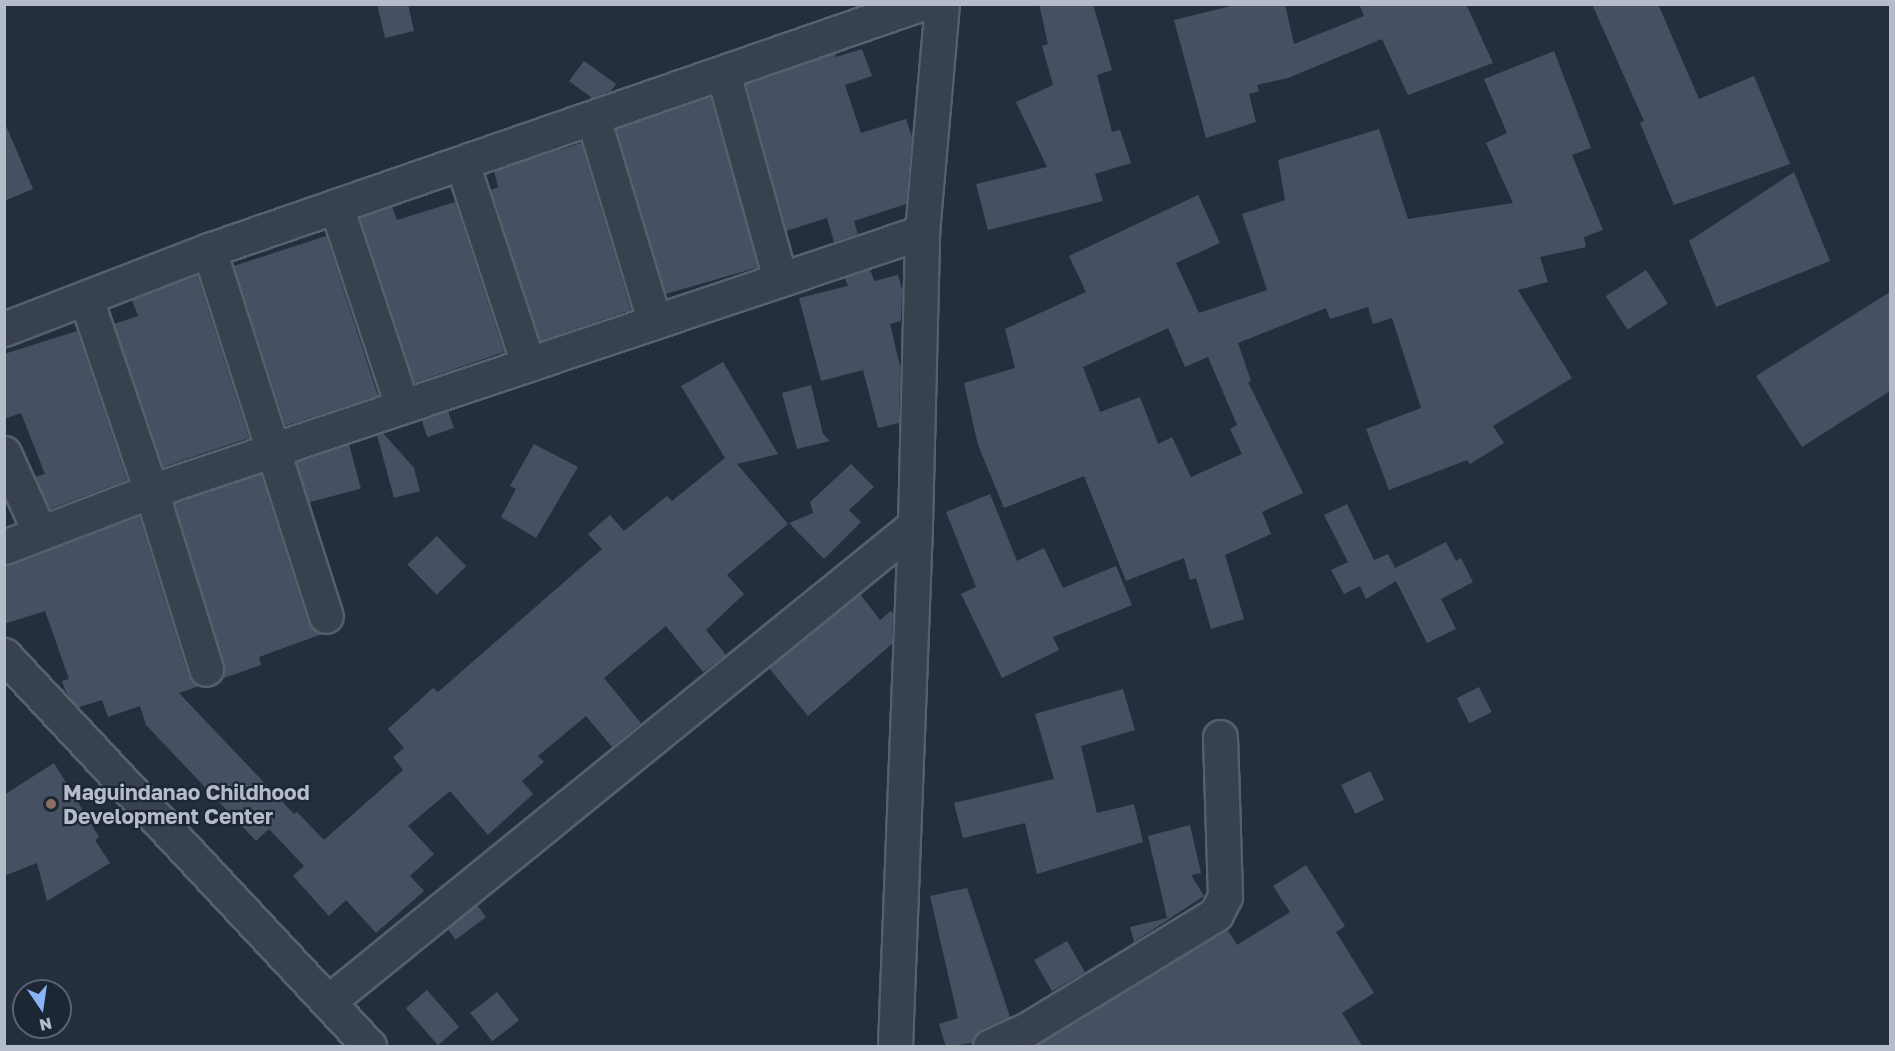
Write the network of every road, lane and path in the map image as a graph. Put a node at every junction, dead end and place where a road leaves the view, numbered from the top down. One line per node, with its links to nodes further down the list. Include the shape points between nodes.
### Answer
1 (920, 4): 3 (street)
2 (942, 4): 7 (street)
3 (723, 73): 4 (street); 9 (street)
4 (593, 118): 5 (street); 11 (street)
5 (462, 163): 6 (street); 13 (street)
6 (336, 206): 8 (street); 14 (street)
7 (922, 232): 9 (street); 18 (street)
8 (210, 250): 10 (street); 15 (street)
9 (780, 278): 11 (street)
10 (86, 299): 12 (street); 17 (street)
11 (654, 321): 13 (street)
12 (4, 329)
13 (528, 364): 14 (street)
14 (402, 406): 15 (street)
15 (273, 450): 17 (street); 21 (street)
16 (4, 453): 19 (street)
17 (151, 491): 19 (street); 23 (street)
18 (915, 525): 25 (street); 26 (street)
19 (40, 533): 20 (street)
20 (4, 547)
21 (326, 616)
22 (4, 655): 25 (street)
23 (206, 669)
24 (1220, 737): 28 (street, via 1225,896 1216,914 1026,1030)
25 (329, 1002): 27 (street)
26 (890, 1043)
27 (369, 1047)
28 (990, 1047)

